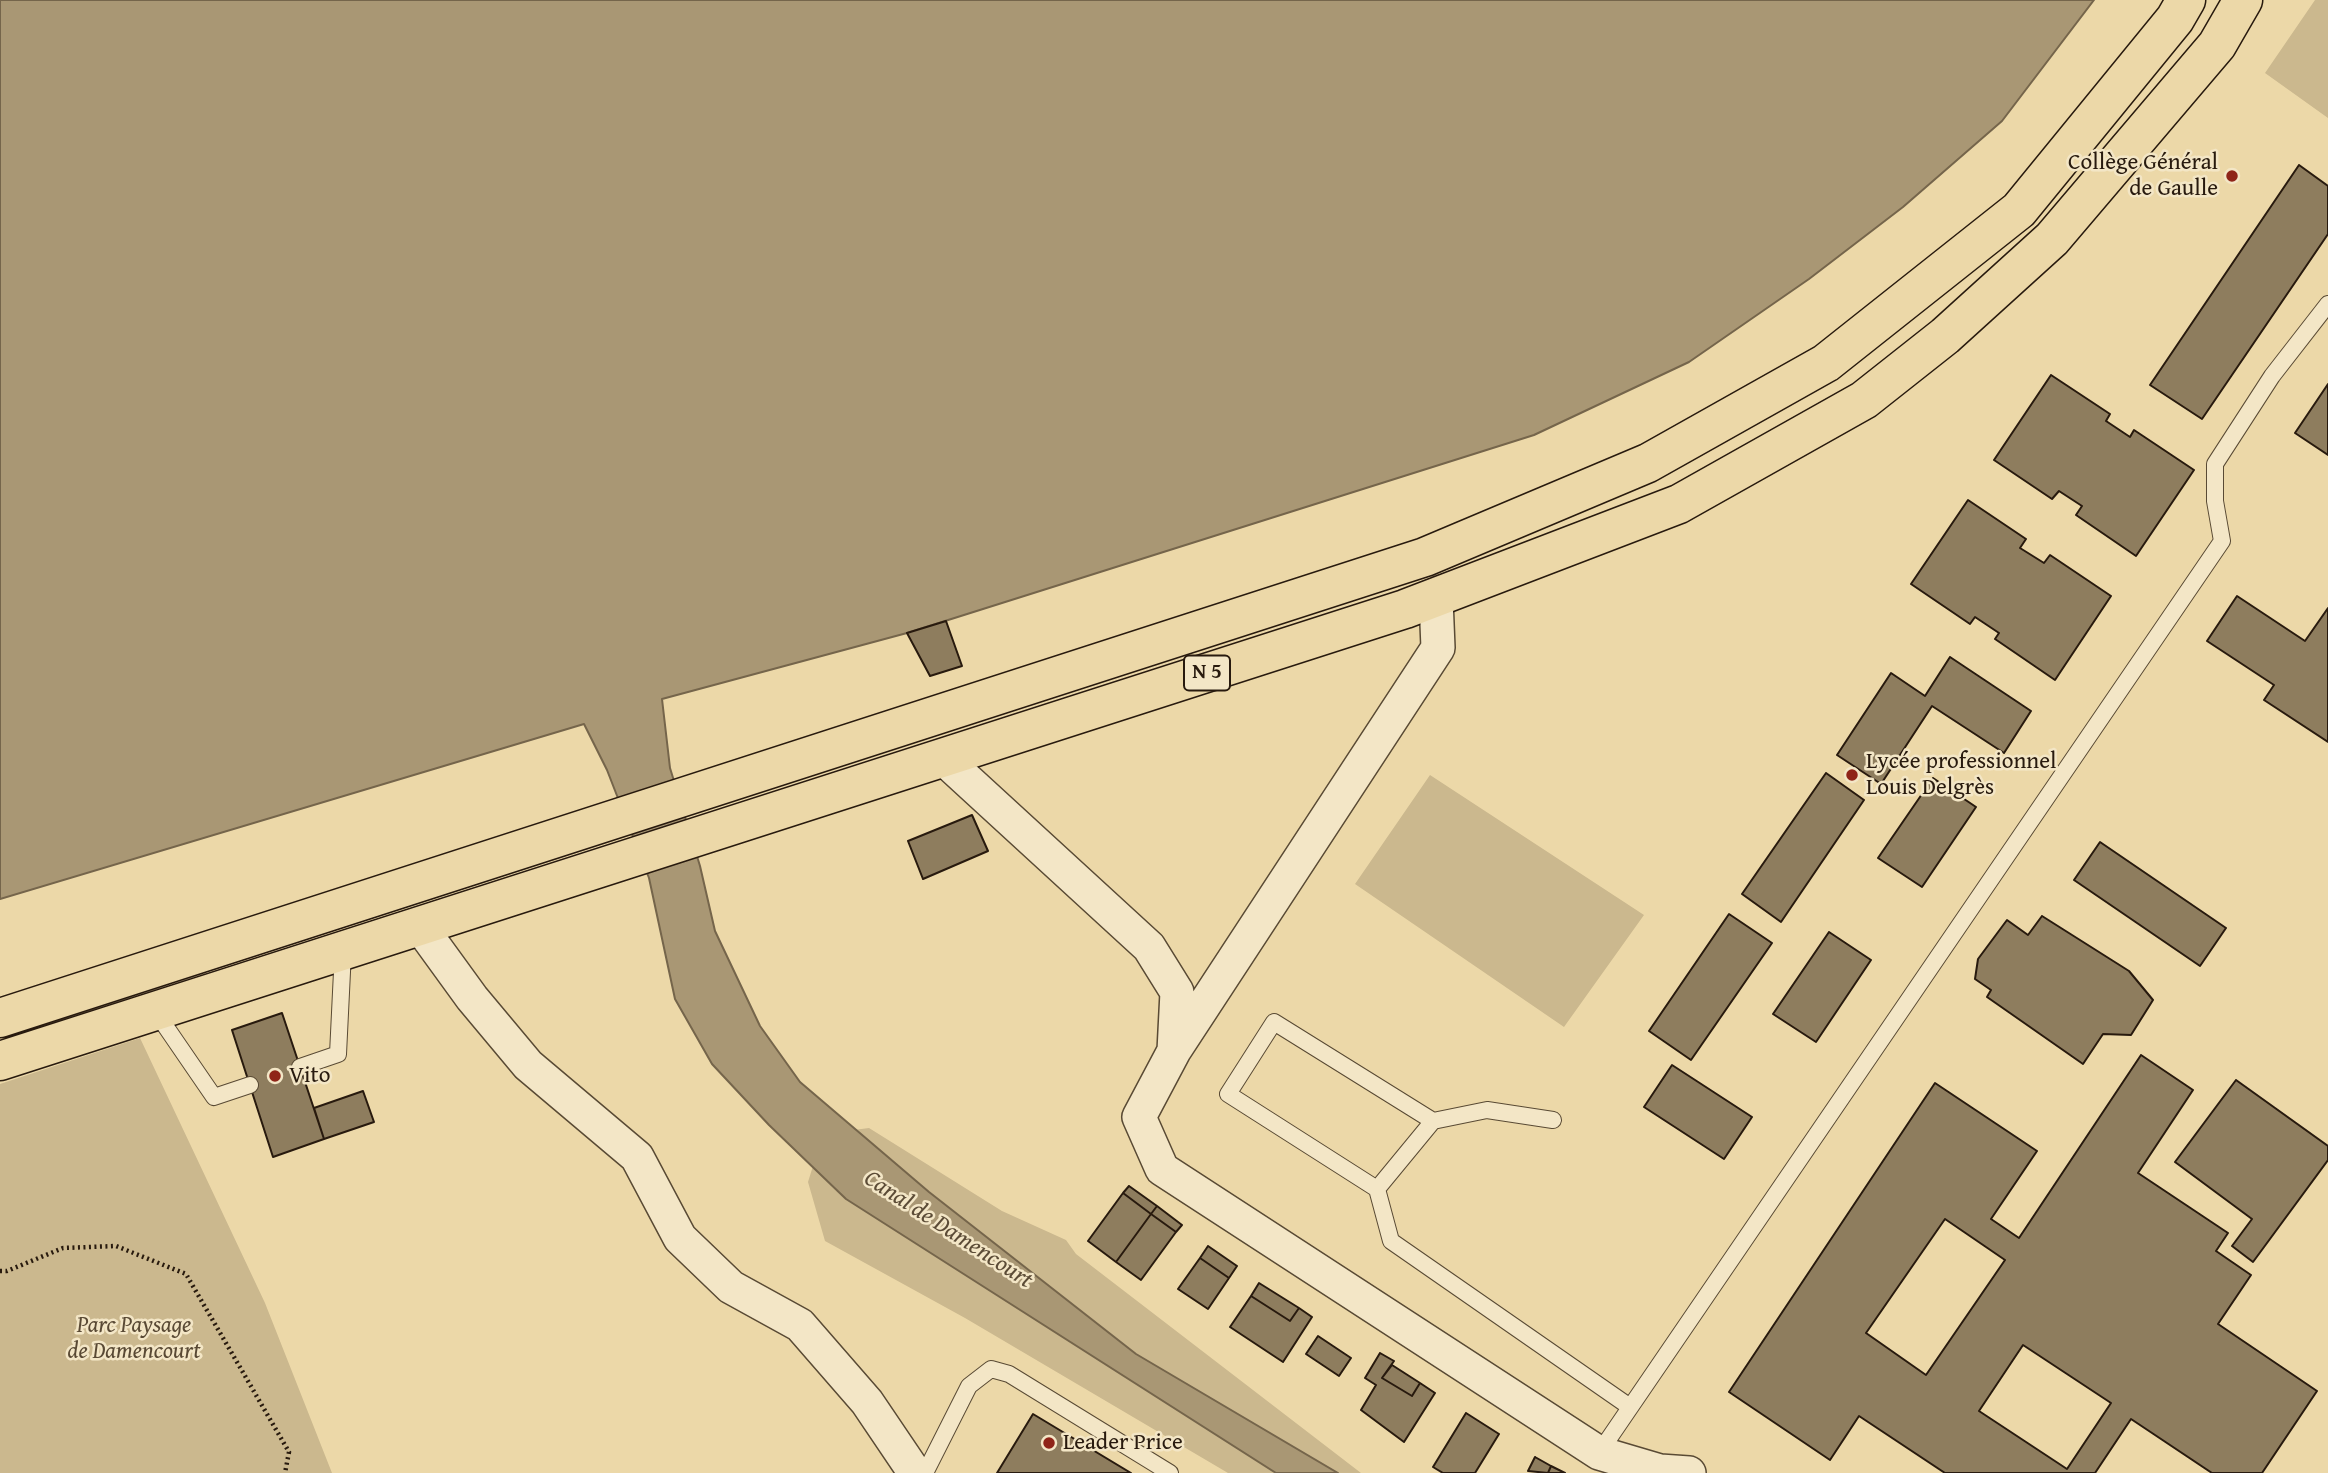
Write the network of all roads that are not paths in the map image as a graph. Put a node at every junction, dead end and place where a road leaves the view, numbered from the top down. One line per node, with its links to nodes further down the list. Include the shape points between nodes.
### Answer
1 (2186, 0): 9 (main road, N 5, via 2019,210 1826,363 1648,463 1425,557)
2 (2243, 0): 4 (main road, N 5, via 2217,45 2052,239 1945,336 1864,400 1679,505)
3 (2328, 304): 17 (lane, via 2272,376 2215,464 2222,541)
4 (1436, 599): 5 (main road, N 5); 10 (street, via 1438,648)
5 (943, 758): 6 (main road, N 5); 10 (street, via 1149,947 1177,992)
6 (419, 925): 7 (main road, N 5); 19 (street, via 528,1065 637,1157 680,1238 731,1287 800,1325 867,1402)
7 (343, 951): 8 (main road, N 5); 12 (lane, via 338,1054)
8 (155, 1011): 11 (main road, N 5); 13 (lane, via 214,1097)
9 (0, 1018)
10 (1174, 1051): 18 (street, via 1139,1117 1161,1169)
11 (0, 1061)
12 (300, 1067)
13 (250, 1085)
14 (1553, 1120): 15 (lane, via 1487,1110)
15 (1433, 1121): 16 (lane); 16 (lane, via 1274,1022 1228,1094)
16 (1377, 1189): 17 (lane, via 1391,1241)
17 (1630, 1407): 18 (lane)
18 (1599, 1453): 22 (street, via 1660,1471)
19 (915, 1473)
20 (925, 1473): 21 (lane, via 969,1386 991,1369 1009,1374)
21 (1170, 1473)
22 (1689, 1473)

